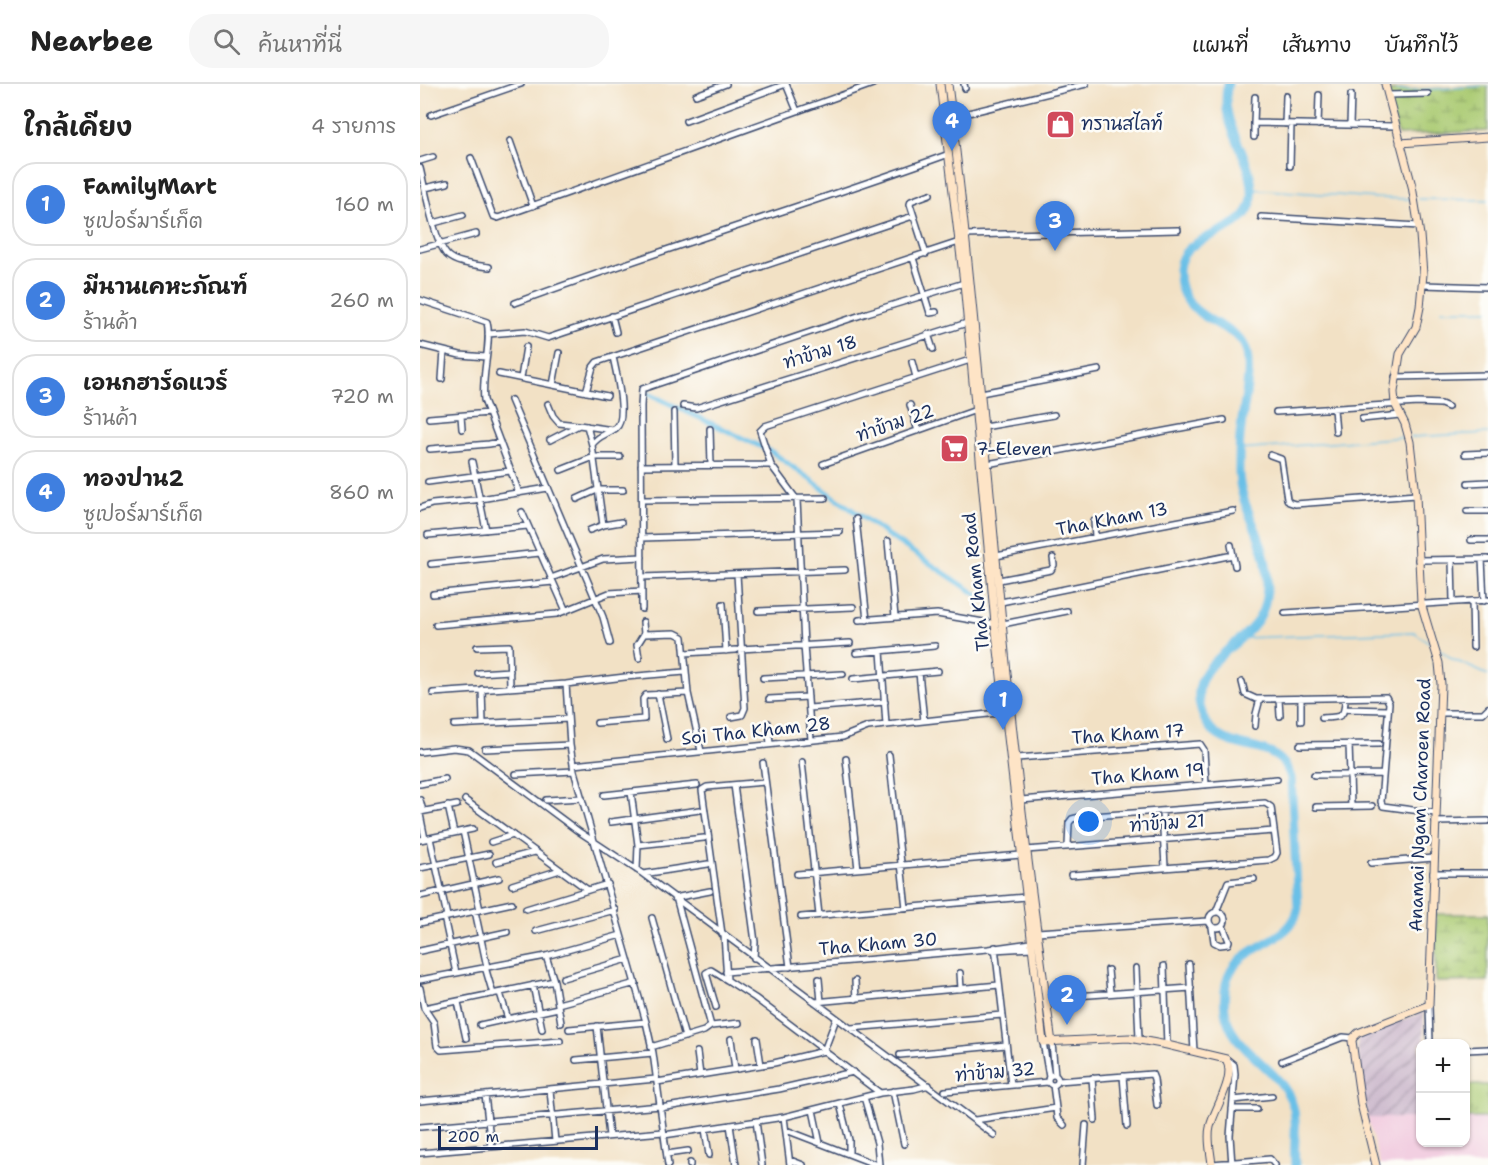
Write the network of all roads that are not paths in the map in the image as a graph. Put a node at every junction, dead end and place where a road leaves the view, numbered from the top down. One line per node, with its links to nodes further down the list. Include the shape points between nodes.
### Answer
1 (521, 84): 18 (street)
2 (726, 84): 11 (street)
3 (786, 84): 9 (street); 17 (street)
4 (873, 84): 17 (street)
5 (940, 84): 30 (street, Tha Kham Road)
6 (948, 84): 19 (street, Tha Kham Road)
7 (1086, 84): 19 (street)
8 (1385, 84): 14 (street, Anamai Ngam Charoen Road)
9 (771, 86): 20 (street)
10 (1428, 94): 14 (street)
11 (696, 95)
12 (1319, 95): 23 (street)
13 (1351, 95): 24 (street)
14 (1388, 95): 25 (street, Anamai Ngam Charoen Road)
15 (1286, 96): 22 (street)
16 (1255, 97): 21 (street)
17 (797, 111): 39 (street)
18 (431, 115)
19 (952, 117): 47 (street, Tha Kham Road)
20 (686, 121)
21 (1254, 123): 22 (street); 26 (street)
22 (1288, 124): 23 (street); 34 (street)
23 (1318, 125): 24 (street)
24 (1350, 125): 25 (street)
25 (1395, 126): 29 (street, Anamai Ngam Charoen Road)
26 (1254, 137)
27 (1488, 137): 29 (street)
28 (510, 141): 39 (street)
29 (1400, 143): 44 (street, Anamai Ngam Charoen Road)
30 (949, 154): 48 (street, Tha Kham Road); 59 (street)
31 (433, 157): 33 (street)
32 (471, 158): 39 (street, via 494,217)
33 (420, 161)
34 (1290, 166)
35 (420, 168): 37 (street)
36 (447, 183): 37 (street)
37 (425, 188): 43 (street)
38 (930, 194): 41 (street, via 911,201)
39 (533, 206)
40 (463, 215): 43 (street)
41 (913, 216): 51 (street); 61 (street)
42 (1262, 216): 44 (street)
43 (434, 223): 49 (street)
44 (1419, 226): 55 (street, Anamai Ngam Charoen Road)
45 (1178, 230): 47 (street)
46 (476, 234): 49 (street)
47 (965, 235): 84 (street, Tha Kham Road)
48 (959, 242): 51 (street); 54 (street, Tha Kham Road)
49 (440, 243): 50 (street); 53 (street, via 447,255 455,259)
50 (420, 249)
51 (926, 254): 52 (street)
52 (913, 258): 57 (street); 72 (street)
53 (489, 267)
54 (964, 283): 57 (street); 62 (street, Tha Kham Road)
55 (1423, 285): 56 (street); 78 (street, Anamai Ngam Charoen Road, via 1419,318 1400,354)
56 (1488, 287)
57 (923, 295): 60 (street, via 930,312); 126 (street, via 645,387 641,406)
58 (420, 300): 64 (street, via 488,322)
59 (515, 303)
60 (936, 312)
61 (612, 316): 63 (street); 64 (street, via 548,338 525,331)
62 (967, 323): 65 (street, ท่าข้าม 18); 73 (street, Tha Kham Road)
63 (616, 332)
64 (488, 334): 71 (street)
65 (928, 334): 68 (street); 90 (street, ท่าข้าม 18, via 696,408)
66 (420, 345): 69 (street)
67 (526, 347): 80 (street)
68 (933, 349)
69 (444, 351): 71 (street); 81 (street)
70 (559, 353): 82 (street)
71 (486, 357): 96 (street, via 483,395)
72 (613, 357): 83 (street, via 594,364); 108 (street, via 621,396 620,423)
73 (970, 360): 79 (street); 93 (street, Tha Kham Road)
74 (912, 362): 79 (street)
75 (1099, 370): 84 (street)
76 (499, 374): 80 (street)
77 (1488, 375): 78 (street)
78 (1395, 376): 88 (street, Anamai Ngam Charoen Road)
79 (916, 377): 125 (street, via 765,426 760,434)
80 (521, 378): 82 (street)
81 (442, 379)
82 (553, 385): 83 (street)
83 (586, 392): 85 (street)
84 (981, 393): 105 (street, Tha Kham Road)
85 (607, 396)
86 (511, 400): 133 (street)
87 (548, 404): 103 (street, via 559,423)
88 (1395, 404): 91 (street, via 1433,403); 92 (street); 98 (street, Anamai Ngam Charoen Road)
89 (910, 405): 109 (street)
90 (683, 406)
91 (1448, 407)
92 (1334, 409): 95 (street); 110 (street)
93 (976, 410): 109 (street, ท่าข้าม 22); 136 (street, Tha Kham Road)
94 (674, 412): 123 (street)
95 (1276, 412)
96 (489, 413): 99 (street); 112 (street)
97 (1054, 415): 105 (street)
98 (1400, 415): 101 (street); 138 (street, Anamai Ngam Charoen Road, via 1410,442)
99 (461, 416): 100 (street); 106 (street)
100 (429, 418)
101 (1362, 419)
102 (1224, 420): 122 (street)
103 (579, 425): 104 (street); 111 (street)
104 (587, 426): 108 (street); 113 (street)
105 (984, 427): 122 (street, Tha Kham Road)
106 (462, 429)
107 (710, 429): 124 (street)
108 (613, 430): 113 (street)
109 (918, 431): 121 (street, ท่าข้าม 22)
110 (1336, 432)
111 (550, 440)
112 (500, 442): 114 (street); 128 (street)
113 (592, 445): 118 (street)
114 (430, 449)
115 (1488, 453): 116 (street)
116 (1465, 454)
117 (1270, 455): 138 (street, via 1281,459 1287,499 1295,504)
118 (594, 457): 119 (street); 127 (street); 134 (street)
119 (620, 457)
120 (472, 462): 129 (street)
121 (823, 464)
122 (987, 464): 136 (street, Tha Kham Road)
123 (675, 465): 124 (street); 126 (street)
124 (711, 465): 125 (street)
125 (771, 465): 143 (street)
126 (641, 466): 142 (street)
127 (561, 470)
128 (510, 471): 129 (street); 137 (street)
129 (476, 477): 130 (street); 140 (street)
130 (428, 482)
131 (1488, 482): 132 (street)
132 (1468, 483)
133 (548, 488): 137 (street); 175 (street)
134 (597, 490): 135 (street); 141 (street); 152 (street)
135 (623, 490)
136 (986, 491): 166 (street, Tha Kham Road); 202 (street, Tha Kham Road)
137 (519, 493): 140 (street)
138 (1416, 495): 171 (street, Anamai Ngam Charoen Road)
139 (825, 498): 143 (street)
140 (481, 499): 144 (street); 154 (street)
141 (576, 499)
142 (642, 500): 143 (street); 160 (street)
143 (797, 500): 157 (street)
144 (420, 508)
145 (1233, 511): 159 (street, Tha Kham 13)
146 (1467, 511): 147 (street)
147 (1488, 511)
148 (522, 512): 153 (street)
149 (856, 519): 200 (street)
150 (1094, 521): 159 (street)
151 (621, 522): 152 (street)
152 (603, 525): 155 (street)
153 (528, 526): 154 (street); 165 (street)
154 (486, 530): 158 (street)
155 (590, 530)
156 (840, 532): 157 (street)
157 (800, 533): 160 (street); 177 (street)
158 (428, 535)
159 (1095, 537): 166 (street, Tha Kham 13)
160 (642, 538): 168 (street)
161 (1471, 540): 162 (street)
162 (1488, 540)
163 (888, 541): 198 (street)
164 (1231, 545): 167 (street)
165 (540, 553): 173 (street); 180 (street)
166 (996, 555): 181 (street, Tha Kham Road)
167 (1233, 555): 174 (street); 187 (street)
168 (642, 557): 175 (street, via 608,558); 179 (street)
169 (1053, 558): 181 (street, via 1052,570)
170 (1485, 559): 172 (street); 185 (street)
171 (1418, 560): 172 (street); 189 (street, Anamai Ngam Charoen Road)
172 (1452, 560): 188 (street)
173 (431, 564)
174 (1235, 566)
175 (582, 567): 180 (street); 184 (street)
176 (845, 570): 177 (street)
177 (801, 571): 178 (street); 193 (street)
178 (736, 574): 179 (street); 211 (street)
179 (642, 577): 182 (street)
180 (552, 580): 183 (street); 194 (street)
181 (999, 580): 187 (street, Tha Kham Road)
182 (642, 591): 184 (street); 192 (street)
183 (433, 594)
184 (595, 597): 194 (street); 205 (street)
185 (1486, 600): 186 (street)
186 (1472, 601): 188 (street); 210 (street)
187 (1001, 602): 202 (street, Tha Kham Road)
188 (1453, 602): 189 (street)
189 (1421, 603): 197 (street); 246 (street, Anamai Ngam Charoen Road, via 1439,663)
190 (723, 604): 212 (street)
191 (853, 606): 193 (street)
192 (642, 609)
193 (802, 609): 195 (street); 207 (street)
194 (566, 611): 203 (street)
195 (758, 611)
196 (1067, 611): 202 (street)
197 (1285, 613)
198 (895, 617): 200 (street); 202 (street, via 937,614)
199 (859, 620): 200 (street)
200 (867, 620)
201 (643, 622): 204 (street)
202 (999, 624): 245 (street, Tha Kham Road)
203 (435, 625)
204 (644, 634): 214 (street, via 680,634); 216 (street, via 637,645)
205 (610, 643)
206 (850, 643): 207 (street)
207 (804, 645): 211 (street); 223 (street)
208 (935, 646): 213 (street)
209 (477, 647): 217 (street, via 509,646)
210 (1473, 647)
211 (738, 650): 212 (street); 248 (street, via 745,708 742,715)
212 (726, 651): 214 (street)
213 (881, 651): 215 (street); 224 (street)
214 (685, 653): 219 (street)
215 (856, 653)
216 (639, 658)
217 (510, 671): 220 (street); 229 (street)
218 (939, 671): 221 (street)
219 (686, 672): 228 (street); 233 (street)
220 (478, 673)
221 (919, 673): 224 (street); 251 (street)
222 (843, 674): 223 (street)
223 (806, 675): 225 (street); 234 (street)
224 (883, 677): 226 (street); 240 (street)
225 (763, 678)
226 (853, 679)
227 (1242, 682): 238 (street, via 1250,698)
228 (567, 684): 229 (street); 250 (street)
229 (510, 687): 230 (street)
230 (482, 689): 231 (street); 253 (street)
231 (434, 693)
232 (658, 693): 233 (street); 254 (street, via 644,696 644,719); 259 (street)
233 (688, 693): 267 (street)
234 (808, 696): 237 (street); 241 (street)
235 (1345, 697): 236 (street); 243 (street); 244 (street, via 1386,696)
236 (1301, 698): 239 (street); 252 (street)
237 (769, 699)
238 (1260, 699): 239 (street); 258 (street)
239 (1279, 699): 247 (street)
240 (885, 702): 241 (street); 257 (street)
241 (808, 708): 260 (street)
242 (1488, 708): 246 (street, via 1483,713)
243 (1345, 709): 244 (street); 249 (street, via 1340,717)
244 (1388, 710): 278 (street)
245 (1009, 712): 251 (street, Soi Tha Kham 28); 270 (street, Tha Kham Road); 320 (street, Tha Kham Road)
246 (1440, 713): 302 (street, Anamai Ngam Charoen Road)
247 (1280, 716)
248 (731, 717)
249 (1322, 718)
250 (568, 719): 253 (street); 264 (street)
251 (924, 721): 257 (street, Soi Tha Kham 28)
252 (1301, 721)
253 (483, 723): 256 (street)
254 (597, 723)
255 (768, 723): 261 (street)
256 (454, 725)
257 (886, 725): 260 (street, Soi Tha Kham 28, via 843,737)
258 (1255, 726)
259 (668, 739)
260 (811, 740): 261 (street, Soi Tha Kham 28)
261 (770, 744): 267 (street, Soi Tha Kham 28)
262 (1349, 744): 263 (street); 265 (street); 277 (street)
263 (1378, 744)
264 (570, 745): 266 (street); 274 (street)
265 (1300, 745)
266 (486, 749)
267 (701, 751): 274 (street, Soi Tha Kham 28)
268 (420, 752): 316 (street, via 454,747 469,750)
269 (889, 755): 328 (street)
270 (1017, 758): 286 (street, Tha Kham 17, via 1200,744 1204,750); 293 (street, Tha Kham Road)
271 (846, 759): 331 (street)
272 (802, 762): 334 (street)
273 (763, 763): 282 (street)
274 (573, 765): 275 (street)
275 (574, 771): 276 (street); 289 (street)
276 (516, 774)
277 (1350, 774): 278 (street); 279 (street); 298 (street)
278 (1382, 774): 302 (street, via 1383,806)
279 (1314, 775)
280 (445, 779): 283 (street)
281 (1277, 779): 286 (street, Tha Kham 19)
282 (765, 782): 285 (street); 381 (street)
283 (420, 784)
284 (697, 785): 287 (street)
285 (734, 785): 369 (street, via 702,790); 376 (street)
286 (1206, 785): 293 (street, Tha Kham 19)
287 (631, 792): 288 (street); 303 (street)
288 (604, 795)
289 (582, 798): 292 (street); 316 (street)
290 (420, 800): 300 (street)
291 (465, 800): 311 (street)
292 (546, 800)
293 (1021, 800): 320 (street, Tha Kham Road)
294 (457, 805): 295 (street)
295 (448, 806): 300 (street); 310 (street)
296 (1372, 806): 298 (street)
297 (1316, 807): 298 (street)
298 (1351, 807)
299 (700, 810): 303 (street)
300 (421, 812): 313 (street)
301 (1162, 812): 309 (street, via 1265,803 1272,807); 314 (street); 318 (street, via 1072,819)
302 (1435, 813): 306 (street, Anamai Ngam Charoen Road)
303 (635, 818): 305 (street); 317 (street)
304 (1488, 821): 306 (street)
305 (611, 822)
306 (1435, 822): 323 (street, Anamai Ngam Charoen Road)
307 (473, 829): 308 (street)
308 (463, 831): 310 (street); 322 (street)
309 (1274, 831): 314 (street, ท่าข้าม 21); 329 (street, via 1277,853 1272,859)
310 (454, 833): 313 (street)
311 (513, 835): 315 (street); 319 (street)
312 (704, 838): 317 (street)
313 (425, 839): 327 (street)
314 (1163, 839): 318 (street, ท่าข้าม 21); 329 (street)
315 (491, 842)
316 (594, 842): 333 (street); 343 (street)
317 (638, 845): 333 (street)
318 (1068, 846): 320 (street, ท่าข้าม 21)
319 (535, 852): 324 (street); 332 (street)
320 (1024, 852): 328 (street, ท่าข้าม 21); 349 (street, Tha Kham Road); 367 (street, Tha Kham Road)
321 (489, 854): 322 (street)
322 (469, 858): 327 (street); 342 (street)
323 (1434, 858): 325 (street); 335 (street, Anamai Ngam Charoen Road)
324 (496, 862)
325 (1371, 863)
326 (708, 864): 337 (street)
327 (435, 865): 330 (street); 346 (street)
328 (901, 865): 331 (street, ท่าข้าม 21); 352 (street)
329 (1165, 867): 339 (street)
330 (420, 868)
331 (858, 869): 334 (street, ท่าข้าม 21)
332 (560, 870): 344 (street); 345 (street)
333 (637, 870): 337 (street)
334 (815, 873): 338 (street, ท่าข้าม 21); 357 (street)
335 (1433, 873): 336 (street); 409 (street, Anamai Ngam Charoen Road)
336 (1488, 873)
337 (643, 874): 350 (street)
338 (796, 874)
339 (1071, 874)
340 (499, 878): 342 (street)
341 (1254, 879): 356 (street, via 1228,882)
342 (475, 884): 346 (street); 354 (street)
343 (608, 884): 345 (street); 355 (street)
344 (512, 885)
345 (588, 890): 353 (street)
346 (441, 891): 348 (street); 358 (street)
347 (710, 891): 350 (street)
348 (420, 896)
349 (1026, 897): 352 (street); 372 (street, Tha Kham Road)
350 (676, 899): 369 (street); 422 (street)
351 (512, 903): 354 (street)
352 (906, 908): 357 (street)
353 (526, 909)
354 (478, 910): 358 (street); 370 (street)
355 (615, 910): 365 (street); 368 (street)
356 (1216, 912): 361 (street); 363 (street, via 1225,918)
357 (819, 915): 359 (street)
358 (446, 917): 362 (street); 371 (street)
359 (801, 917)
360 (652, 918): 426 (street)
361 (1209, 921): 364 (street); 367 (street)
362 (420, 923)
363 (1223, 926): 364 (street); 364 (street, via 1228,944 1214,942)
364 (1212, 927)
365 (536, 931)
366 (507, 932): 370 (street)
367 (1036, 932): 405 (street, Tha Kham Road)
368 (621, 935): 375 (street); 377 (street)
369 (723, 935): 376 (street); 385 (street)
370 (481, 937): 371 (street); 380 (street)
371 (450, 944): 374 (street); 386 (street)
372 (1031, 946): 373 (street, Tha Kham 30); 434 (street, Tha Kham Road)
373 (996, 948): 381 (street, Tha Kham 30); 395 (street)
374 (420, 951)
375 (546, 956): 380 (street); 392 (street)
376 (754, 958): 383 (street)
377 (628, 959): 388 (street); 394 (street)
378 (1189, 964): 397 (street)
379 (1164, 966): 400 (street)
380 (486, 967): 386 (street); 404 (street)
381 (790, 967): 383 (street, Tha Kham 30)
382 (1136, 968): 401 (street)
383 (770, 969): 385 (street, Tha Kham 30); 408 (street)
384 (1108, 970): 402 (street)
385 (726, 972): 391 (street)
386 (456, 973): 390 (street)
387 (960, 973): 399 (street)
388 (563, 978)
389 (819, 979): 408 (street)
390 (420, 980)
391 (727, 980): 411 (street, via 711,970 706,973); 440 (street)
392 (554, 981): 396 (street); 410 (street)
393 (855, 981): 406 (street)
394 (636, 983): 410 (street); 417 (street)
395 (999, 985): 399 (street); 414 (street)
396 (533, 986): 403 (street); 413 (street)
397 (1191, 987): 400 (street); 442 (street)
398 (420, 988): 412 (street)
399 (962, 989): 406 (street)
400 (1164, 989): 401 (street); 437 (street)
401 (1137, 990): 402 (street); 432 (street)
402 (1110, 992): 405 (street)
403 (500, 993): 404 (street); 416 (street)
404 (493, 994): 407 (street)
405 (1046, 998): 435 (street, Tha Kham Road)
406 (856, 999): 408 (street)
407 (458, 1002): 412 (street); 427 (street)
408 (818, 1002): 415 (street)
409 (1429, 1005): 429 (street); 431 (street)
410 (558, 1006): 413 (street); 418 (street)
411 (716, 1007)
412 (424, 1008): 433 (street, via 434,1023 441,1050)
413 (538, 1012): 416 (street); 424 (street)
414 (1002, 1015): 423 (street); 436 (street)
415 (836, 1018): 423 (street); 440 (street)
416 (508, 1019): 420 (street)
417 (646, 1022): 421 (street); 438 (street)
418 (561, 1023)
419 (739, 1023): 422 (street)
420 (480, 1025)
421 (597, 1026): 425 (street); 446 (street)
422 (711, 1026): 426 (street)
423 (851, 1028): 459 (street)
424 (542, 1029)
425 (569, 1029)
426 (685, 1037): 438 (street)
427 (466, 1038)
428 (731, 1038): 451 (street)
429 (1353, 1038): 449 (street, via 1343,1037); 513 (street, via 1358,1088)
430 (757, 1039): 450 (street)
431 (1430, 1039)
432 (1139, 1040): 435 (street); 437 (street)
433 (560, 1041)
434 (1043, 1042): 435 (street); 456 (street, Tha Kham Road)
435 (1052, 1043): 456 (street, Tha Kham Road)
436 (1006, 1045): 445 (street); 460 (street)
437 (1167, 1045): 442 (street)
438 (651, 1047): 444 (street)
439 (1488, 1049): 441 (street)
440 (824, 1050): 450 (street); 452 (street)
441 (1470, 1050)
442 (1194, 1051): 448 (street)
443 (696, 1052): 453 (street)
444 (653, 1053): 446 (street); 457 (street)
445 (900, 1055)
446 (600, 1058): 447 (street); 458 (street)
447 (576, 1060)
448 (1228, 1060): 468 (street, via 1235,1069); 511 (street, via 1225,1086 1210,1126)
449 (1282, 1060)
450 (761, 1065): 451 (street)
451 (735, 1069): 453 (street)
452 (853, 1072): 464 (street); 472 (street, via 779,1089)
453 (700, 1075): 457 (street)
454 (1123, 1076): 455 (street, ท่าข้าม 32); 471 (street, ท่าข้าม 32, via 1152,1074); 487 (street)
455 (1092, 1078): 456 (street, ท่าข้าม 32); 481 (street)
456 (1052, 1080): 460 (street, ท่าข้าม 32); 473 (street)
457 (656, 1081): 458 (street); 472 (street)
458 (603, 1084): 461 (street); 476 (street)
459 (929, 1085): 462 (street); 480 (street)
460 (1011, 1085): 463 (street, ท่าข้าม 32)
461 (550, 1090): 465 (street); 478 (street)
462 (893, 1091): 464 (street); 496 (street)
463 (945, 1092)
464 (880, 1093): 467 (street)
465 (486, 1095): 469 (street); 482 (street)
466 (1272, 1096): 468 (street)
467 (864, 1097): 470 (street); 509 (street)
468 (1233, 1100): 474 (street)
469 (420, 1101)
470 (840, 1104): 477 (street); 501 (street)
471 (1157, 1105)
472 (660, 1107): 476 (street); 491 (street)
473 (1056, 1108): 480 (street); 485 (street, via 1057,1118)
474 (1232, 1109): 475 (street); 504 (street)
475 (1257, 1109)
476 (607, 1110): 478 (street); 493 (street)
477 (813, 1110): 479 (street); 495 (street)
478 (552, 1114): 482 (street); 494 (street)
479 (784, 1117): 483 (street); 490 (street)
480 (975, 1120): 492 (street)
481 (1095, 1120)
482 (488, 1121): 488 (street); 497 (street)
483 (756, 1121): 484 (street); 507 (street)
484 (730, 1125): 489 (street); 506 (street)
485 (1064, 1125)
486 (1086, 1125): 510 (street)
487 (1127, 1126)
488 (420, 1127)
489 (705, 1129): 491 (street); 502 (street)
490 (786, 1130): 495 (street); 503 (street)
491 (664, 1134): 493 (street); 500 (street)
492 (994, 1135)
493 (609, 1136): 494 (street)
494 (555, 1141): 497 (street)
495 (820, 1143): 501 (street)
496 (904, 1144)
497 (491, 1147): 499 (street)
498 (688, 1151): 500 (street)
499 (420, 1154)
500 (667, 1154): 505 (street)
501 (849, 1154): 509 (street)
502 (709, 1155)
503 (790, 1162): 508 (street)
504 (1232, 1164): 511 (street); 512 (street, via 1270,1160)
505 (668, 1165)
506 (736, 1165)
507 (762, 1165)
508 (803, 1165)
509 (878, 1165)
510 (1083, 1165)
511 (1212, 1165)
512 (1275, 1165)
513 (1376, 1165)

